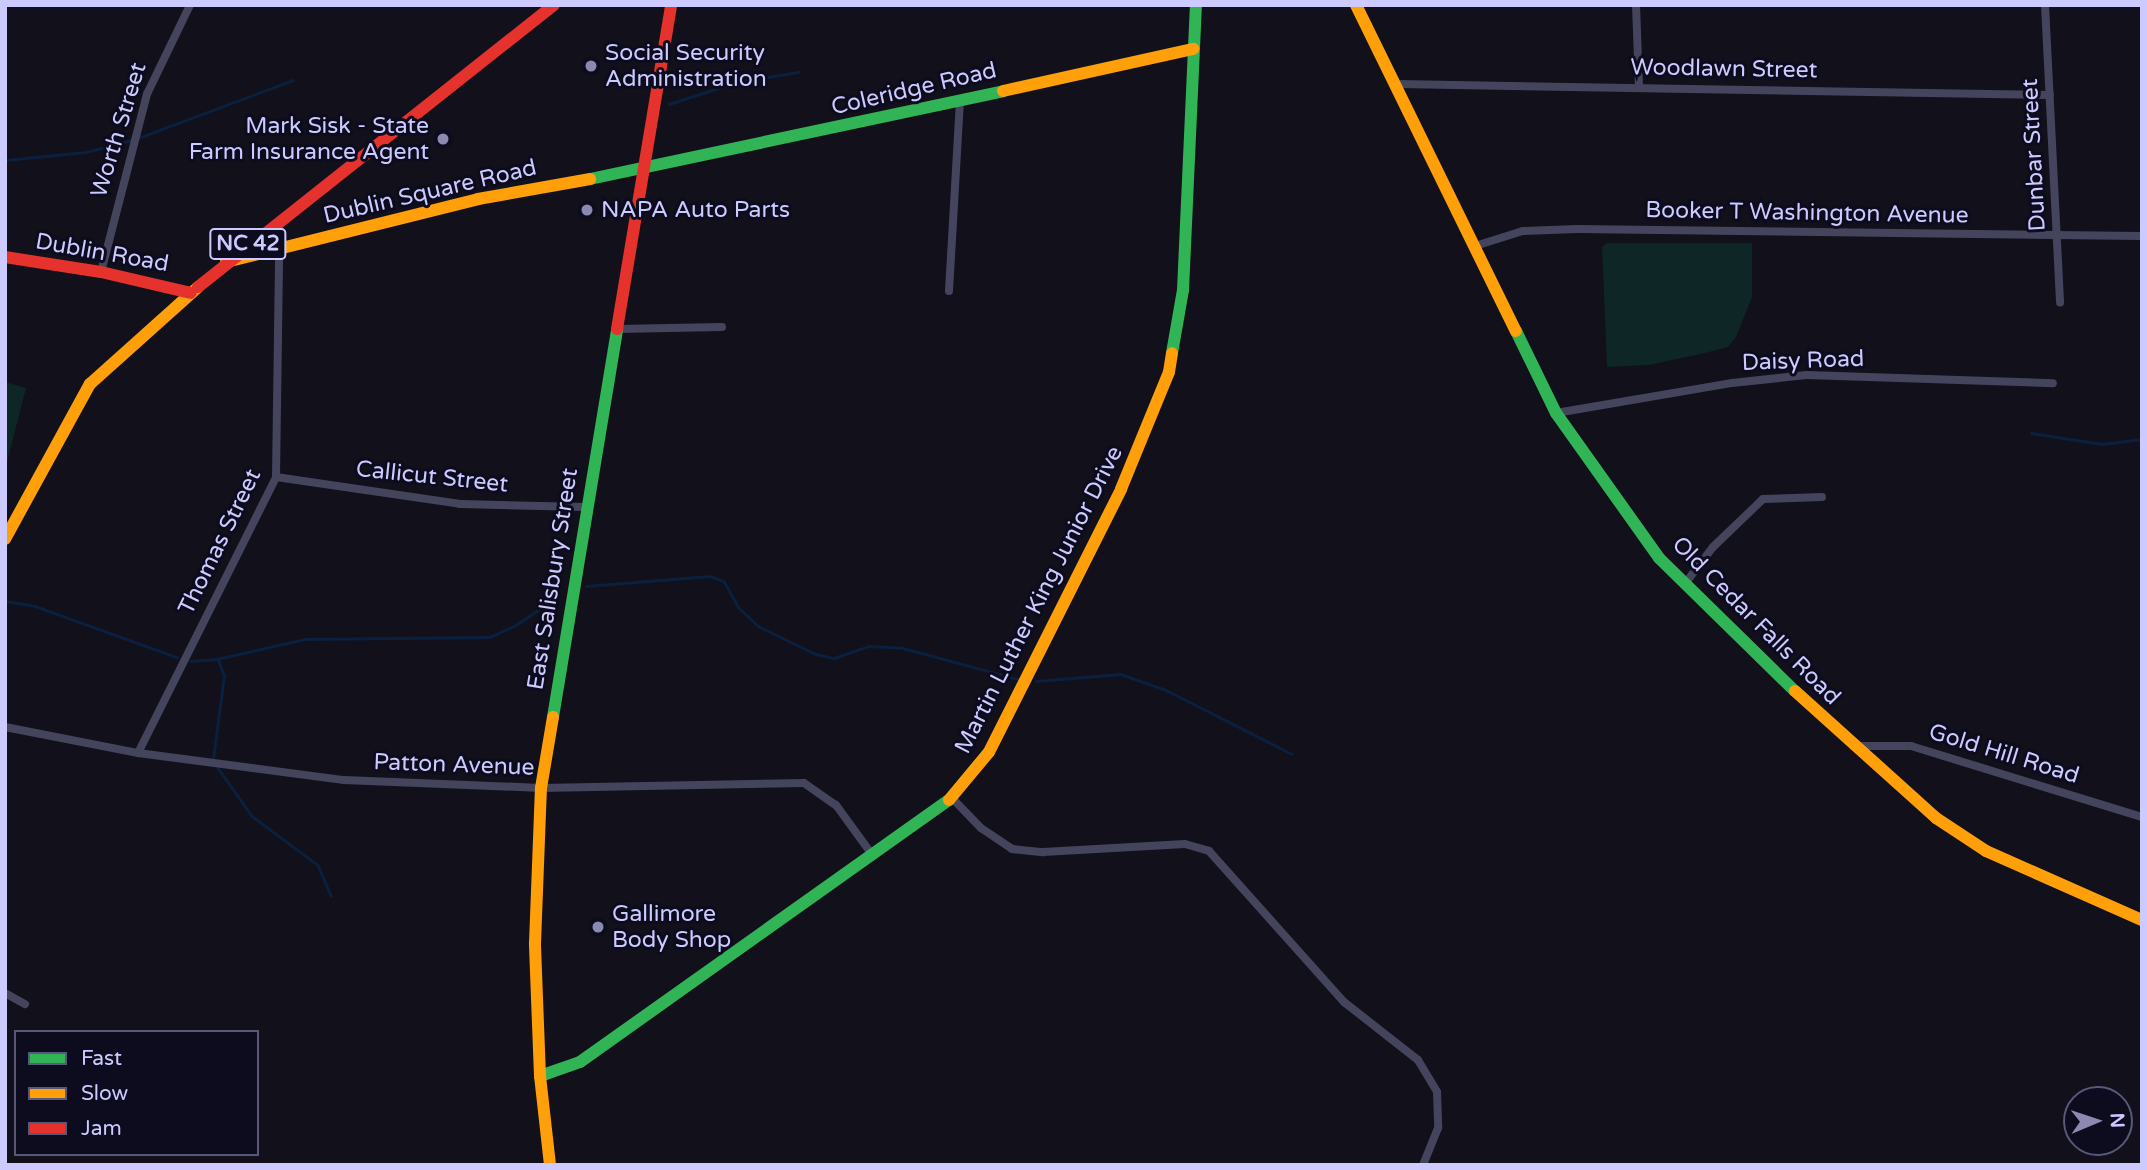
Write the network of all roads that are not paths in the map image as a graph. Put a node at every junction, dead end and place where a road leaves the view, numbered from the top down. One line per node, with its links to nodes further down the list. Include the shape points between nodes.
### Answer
1 (190, 5): 21 (street, Worth Street, via 147,94)
2 (554, 5): 14 (street, NC 42)
3 (671, 5): 13 (street, East Salisbury Street)
4 (1196, 5): 8 (street, Martin Luther King Junior Drive)
5 (1356, 5): 9 (street, Old Cedar Falls Road)
6 (1636, 5): 10 (street)
7 (2045, 5): 11 (street, Dunbar Street)
8 (1193, 49): 12 (street, Coleridge Road); 38 (street, Martin Luther King Junior Drive, via 1182,302 1163,392 1007,719 979,767)
9 (1397, 85): 10 (street, Woodlawn Street); 17 (street, Old Cedar Falls Road)
10 (1639, 86): 11 (street, Woodlawn Street)
11 (2050, 95): 15 (street, Dunbar Street)
12 (960, 99): 13 (street, Coleridge Road); 22 (street)
13 (645, 169): 18 (street, Dublin Square Road, via 478,199); 26 (street, East Salisbury Street)
14 (261, 234): 18 (street); 20 (street, NC 42)
15 (2057, 235): 16 (street, Booker T Washington Avenue); 17 (street, Booker T Washington Avenue, via 1577,229 1524,231); 24 (street, Dunbar Street)
16 (2142, 236)
17 (1475, 246): 28 (street, Old Cedar Falls Road)
18 (279, 250): 20 (street, Dublin Square Road); 29 (street, Thomas Street)
19 (5, 257): 21 (street, Dublin Road)
20 (226, 262): 23 (street, NC 42)
21 (101, 272): 23 (street, Dublin Road)
22 (948, 292)
23 (191, 293): 32 (street, NC 42, via 90,384)
24 (2060, 303)
25 (722, 327): 26 (street)
26 (617, 329): 31 (street, East Salisbury Street)
27 (2053, 383): 28 (street, Daisy Road, via 1807,375)
28 (1556, 413): 33 (street, Old Cedar Falls Road, via 1625,514)
29 (276, 477): 31 (street, Callicut Street, via 460,504); 36 (street, Thomas Street)
30 (1822, 497): 33 (street, via 1763,499 1713,547)
31 (585, 507): 37 (street, East Salisbury Street)
32 (5, 539)
33 (1684, 585): 35 (street, Old Cedar Falls Road)
34 (5, 727): 36 (street, Patton Avenue)
35 (1853, 746): 39 (street, Gold Hill Road, via 1911,746); 41 (street, Old Cedar Falls Road, via 1958,834)
36 (138, 753): 37 (street, Patton Avenue, via 344,780)
37 (541, 788): 40 (street, Patton Avenue, via 804,783 836,805); 44 (street, East Salisbury Street, via 535,893)
38 (952, 798): 40 (street, Martin Luther King Junior Drive); 46 (street, via 981,828 1012,849 1043,852 1185,844 1209,851 1344,1002 1418,1060 1437,1092 1438,1128)
39 (2142, 817)
40 (873, 856): 44 (street, Martin Luther King Junior Drive, via 580,1062)
41 (2142, 920)
42 (5, 993): 43 (street)
43 (25, 1004)
44 (540, 1076): 45 (street, East Salisbury Street)
45 (550, 1165)
46 (1423, 1165)

